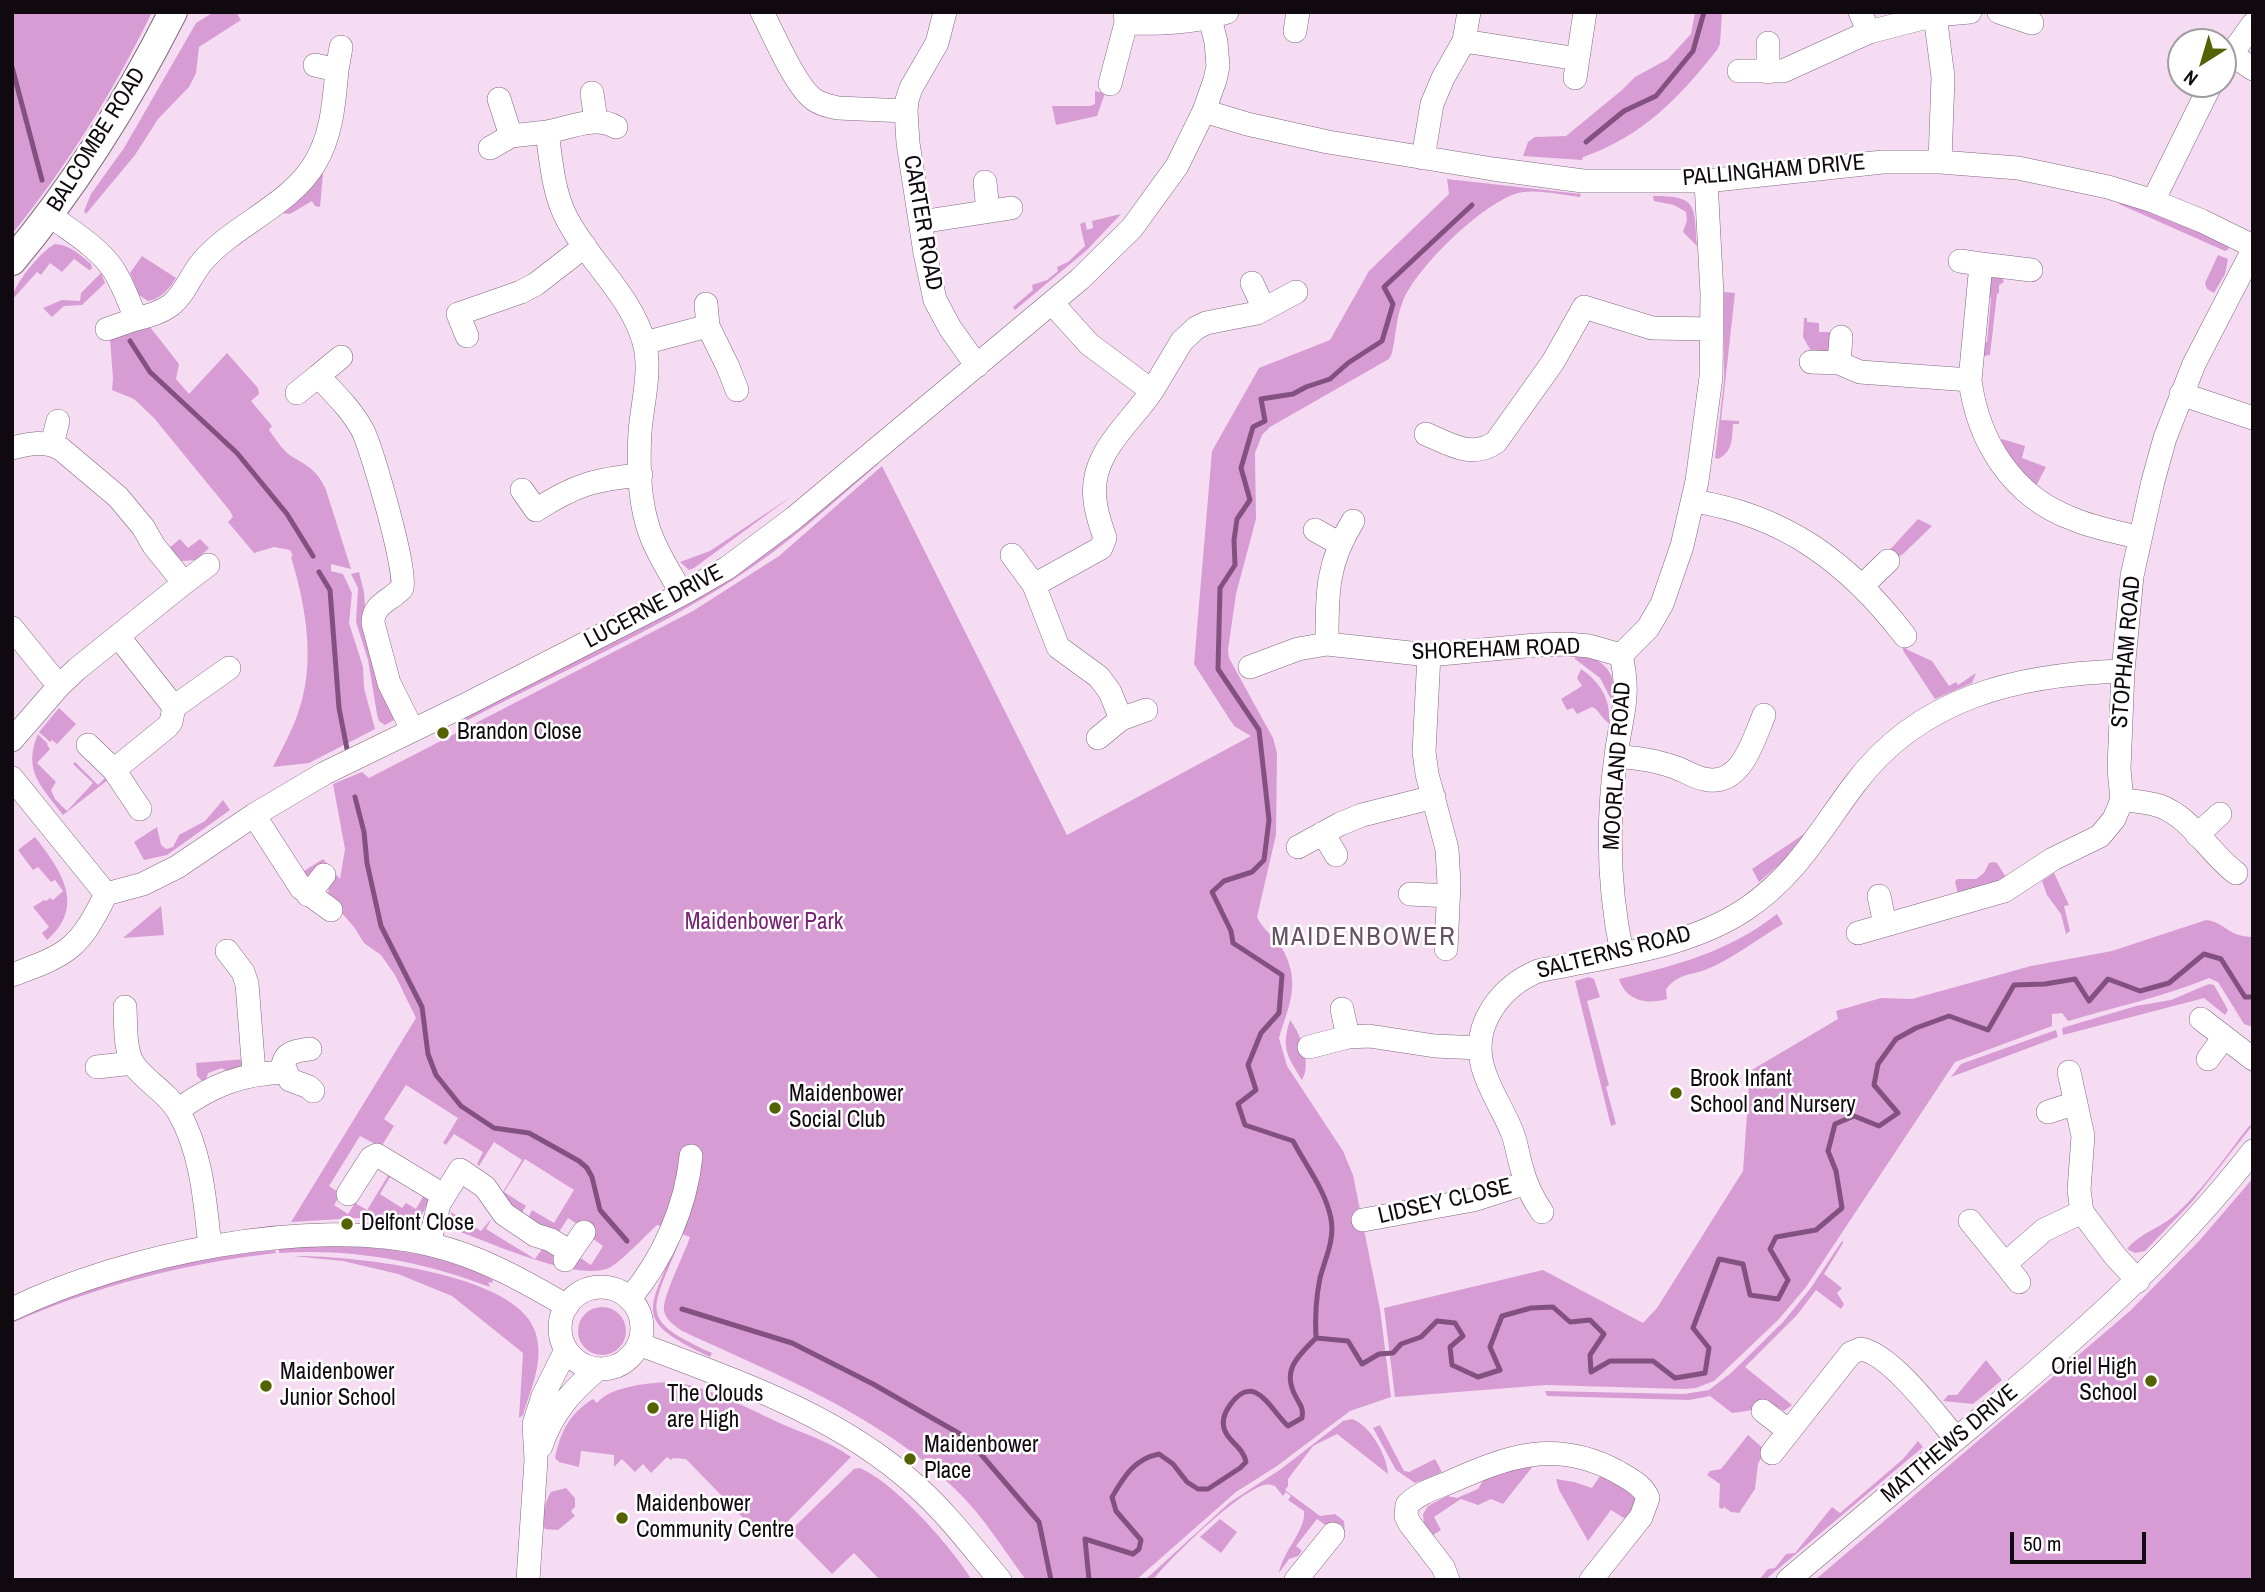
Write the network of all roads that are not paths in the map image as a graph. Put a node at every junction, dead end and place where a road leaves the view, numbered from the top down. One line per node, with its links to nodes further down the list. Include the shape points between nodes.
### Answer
1 (173, 12): 37 (main road, BALCOMBE ROAD, via 102,140)
2 (762, 12): 25 (street, via 813,99 838,108)
3 (944, 12): 25 (street, CARTER ROAD, via 937,43 911,88)
4 (1469, 12): 15 (street)
5 (1585, 12): 15 (street, via 1576,68)
6 (1969, 12): 10 (street)
7 (1999, 12): 8 (street)
8 (2007, 13): 13 (street)
9 (1218, 15): 11 (street, via 1161,24); 26 (street, LUCERNE DRIVE, via 1216,80)
10 (1935, 15): 12 (street); 31 (street, via 1943,77)
11 (1125, 18): 21 (street)
12 (1865, 22): 20 (street, via 1791,69)
13 (2032, 23)
14 (2253, 24): 17 (street)
15 (1464, 41): 30 (street, via 1434,97)
16 (1768, 43): 20 (street)
17 (2237, 46)
18 (341, 47): 47 (street, via 326,67 334,101 327,137 310,172 210,253 172,304)
19 (1740, 71): 20 (street)
20 (1768, 72)
21 (1110, 84)
22 (592, 93): 27 (street, via 606,124)
23 (2204, 98): 34 (street)
24 (499, 99): 28 (street)
25 (905, 111): 38 (street, CARTER ROAD)
26 (1204, 111): 30 (street, PALLINGHAM DRIVE, via 1273,131); 45 (street, LUCERNE DRIVE, via 1177,166 1132,228)
27 (547, 132): 28 (street); 39 (street, via 558,197)
28 (511, 136): 29 (street)
29 (490, 148)
30 (1423, 158): 32 (street, PALLINGHAM DRIVE, via 1583,181)
31 (1940, 162): 32 (street, PALLINGHAM DRIVE, via 1883,162); 34 (street, PALLINGHAM DRIVE, via 2018,168)
32 (1706, 181): 49 (street, MOORLAND ROAD)
33 (985, 182): 36 (street)
34 (2153, 201): 40 (street, PALLINGHAM DRIVE)
35 (1011, 208): 36 (street)
36 (988, 211): 38 (street)
37 (51, 216): 41 (main road, BALCOMBE ROAD); 47 (street, via 108,262)
38 (920, 222): 56 (street, CARTER ROAD, via 935,300)
39 (585, 246): 50 (street, via 521,292 454,305); 52 (street, via 618,291)
40 (2253, 248): 62 (street, STOPHAM ROAD)
41 (12, 261)
42 (2031, 270): 58 (street, via 1970,262)
43 (1252, 283): 46 (street)
44 (1296, 292): 46 (street)
45 (1052, 303): 56 (street, LUCERNE DRIVE); 60 (street, via 1089,344)
46 (1264, 309): 60 (street, via 1196,328 1182,341)
47 (136, 319): 48 (street)
48 (107, 328)
49 (1712, 329): 65 (street, via 1652,328 1576,302 1553,362 1496,442 1454,459); 70 (street, MOORLAND ROAD, via 1707,418)
50 (467, 336)
51 (1841, 337): 55 (street)
52 (644, 343): 59 (street, via 707,315); 68 (street)
53 (341, 357): 57 (street)
54 (1811, 362): 55 (street)
55 (1839, 363): 58 (street, via 1860,372)
56 (977, 366): 81 (street, LUCERNE DRIVE, via 779,530)
57 (318, 376): 61 (street); 96 (street, via 362,430 400,559 402,587 379,606 373,623 388,683)
58 (1970, 380): 73 (street, via 1990,449 2022,488 2071,519)
59 (737, 390)
60 (1152, 391): 79 (street, via 1099,463 1094,498 1104,544)
61 (297, 393)
62 (2181, 394): 63 (street); 73 (street, STOPHAM ROAD)
63 (2253, 418)
64 (58, 421): 66 (street)
65 (1426, 434)
66 (52, 444): 67 (street); 78 (street, via 118,497)
67 (12, 448)
68 (641, 475): 69 (street, via 581,485 531,514); 81 (street, via 651,536)
69 (522, 490)
70 (1693, 501): 80 (street, via 1746,512 1773,524 1813,547); 87 (street, MOORLAND ROAD, via 1662,604 1648,628)
71 (1353, 521): 74 (street)
72 (1315, 530): 74 (street)
73 (2140, 538): 90 (street, STOPHAM ROAD)
74 (1340, 544): 85 (street, via 1328,581)
75 (1012, 555): 79 (street)
76 (1888, 561): 80 (street)
77 (208, 565): 78 (street)
78 (184, 583): 83 (street)
79 (1034, 586): 95 (street, via 1058,646 1099,677)
80 (1862, 586): 84 (street)
81 (682, 594): 96 (street, LUCERNE DRIVE)
82 (12, 628): 91 (street)
83 (118, 636): 91 (street); 92 (street)
84 (1905, 636)
85 (1327, 644): 86 (street, SHOREHAM ROAD); 88 (street, SHOREHAM ROAD, via 1298,649)
86 (1429, 655): 87 (street, SHOREHAM ROAD, via 1567,644); 103 (street, via 1424,752)
87 (1621, 655): 100 (street, MOORLAND ROAD, via 1627,698)
88 (1250, 667)
89 (229, 668): 92 (street)
90 (2123, 671): 104 (street, STOPHAM ROAD); 124 (street, SALTERNS ROAD, via 2035,678 1940,711 1906,733 1873,764 1807,853 1763,895 1698,933)
91 (59, 686): 98 (street)
92 (174, 707): 101 (street, via 167,727)
93 (1146, 709): 95 (street)
94 (1764, 715): 100 (street, via 1743,763 1722,779 1702,779 1659,762)
95 (1121, 719): 97 (street)
96 (412, 729): 107 (street, LUCERNE DRIVE)
97 (1098, 738)
98 (12, 740)
99 (88, 745): 101 (street)
100 (1616, 755): 124 (street, MOORLAND ROAD, via 1611,884)
101 (114, 770): 105 (street)
102 (12, 778): 114 (street)
103 (1434, 797): 108 (street, via 1362,816); 117 (street, via 1447,849)
104 (2122, 800): 109 (street, via 2161,806); 120 (street, via 2100,836 2004,891)
105 (140, 809)
106 (2220, 814): 109 (street)
107 (254, 815): 114 (street, LUCERNE DRIVE, via 177,867 143,884); 116 (street)
108 (1323, 833): 110 (street); 111 (street)
109 (2197, 835): 112 (street)
110 (1298, 847)
111 (1336, 855)
112 (2235, 873)
113 (324, 875): 116 (street)
114 (106, 894): 125 (street, via 91,925 72,948)
115 (1410, 894): 117 (street)
116 (308, 895): 119 (street)
117 (1448, 896): 122 (street)
118 (1879, 896): 120 (street)
119 (331, 910)
120 (1885, 924): 121 (street)
121 (1858, 933)
122 (1447, 949)
123 (227, 951): 140 (street, via 247,984)
124 (1622, 953): 132 (street, SALTERNS ROAD, via 1538,971 1516,982 1496,1002)
125 (12, 975)
126 (125, 1007): 136 (street)
127 (1342, 1009): 129 (street)
128 (2201, 1019): 130 (street)
129 (1348, 1037): 131 (street); 132 (street)
130 (2224, 1037): 134 (street); 135 (street)
131 (1309, 1047)
132 (1480, 1048): 147 (street, SALTERNS ROAD)
133 (310, 1049): 138 (street, via 287,1056)
134 (2208, 1059)
135 (2253, 1059)
136 (133, 1063): 137 (street); 143 (street)
137 (97, 1067)
138 (284, 1072): 140 (street); 141 (street)
139 (2068, 1072): 142 (street)
140 (254, 1073): 143 (street, via 214,1087)
141 (313, 1091)
142 (2076, 1103): 144 (street); 151 (street, via 2083,1136)
143 (177, 1110): 156 (street, via 201,1177)
144 (2048, 1112)
145 (2253, 1151): 157 (street, MATTHEWS DRIVE, via 2208,1208)
146 (691, 1156): 158 (street, via 686,1193 669,1234)
147 (1526, 1183): 150 (street, SALTERNS ROAD); 152 (street, LIDSEY CLOSE, via 1473,1200)
148 (348, 1194): 149 (street, via 377,1155)
149 (443, 1195): 154 (street, via 451,1165 485,1187 504,1214 551,1240 568,1256); 155 (street)
150 (1542, 1212)
151 (2082, 1212): 153 (street, via 2044,1230 2012,1273); 157 (street)
152 (1363, 1220)
153 (1970, 1221)
154 (584, 1233)
155 (429, 1244): 156 (street, via 324,1236); 159 (street, via 498,1268)
156 (210, 1247): 160 (street, via 101,1274)
157 (2138, 1281): 166 (street, MATTHEWS DRIVE)
158 (630, 1298): 159 (street, via 606,1287 592,1288); 161 (street, via 642,1320)
159 (567, 1306): 162 (street, via 560,1325)
160 (12, 1309)
161 (639, 1344): 163 (street, via 622,1363); 171 (street, via 838,1427 931,1499)
162 (566, 1349): 163 (street, via 585,1366); 168 (street, via 538,1409)
163 (598, 1369): 168 (street, via 558,1408)
164 (1763, 1411): 165 (street)
165 (1789, 1431): 166 (street, via 1851,1353 1861,1349 1898,1373); 167 (street)
166 (1956, 1439): 175 (street, MATTHEWS DRIVE)
167 (1772, 1452)
168 (536, 1460): 170 (street)
169 (1333, 1534): 172 (street)
170 (528, 1580)
171 (1000, 1580)
172 (1296, 1580)
173 (1448, 1580): 174 (street, via 1410,1524 1406,1510 1410,1501 1494,1462 1548,1452 1601,1464 1642,1488 1648,1499 1641,1517)
174 (1591, 1580)
175 (1788, 1580)

